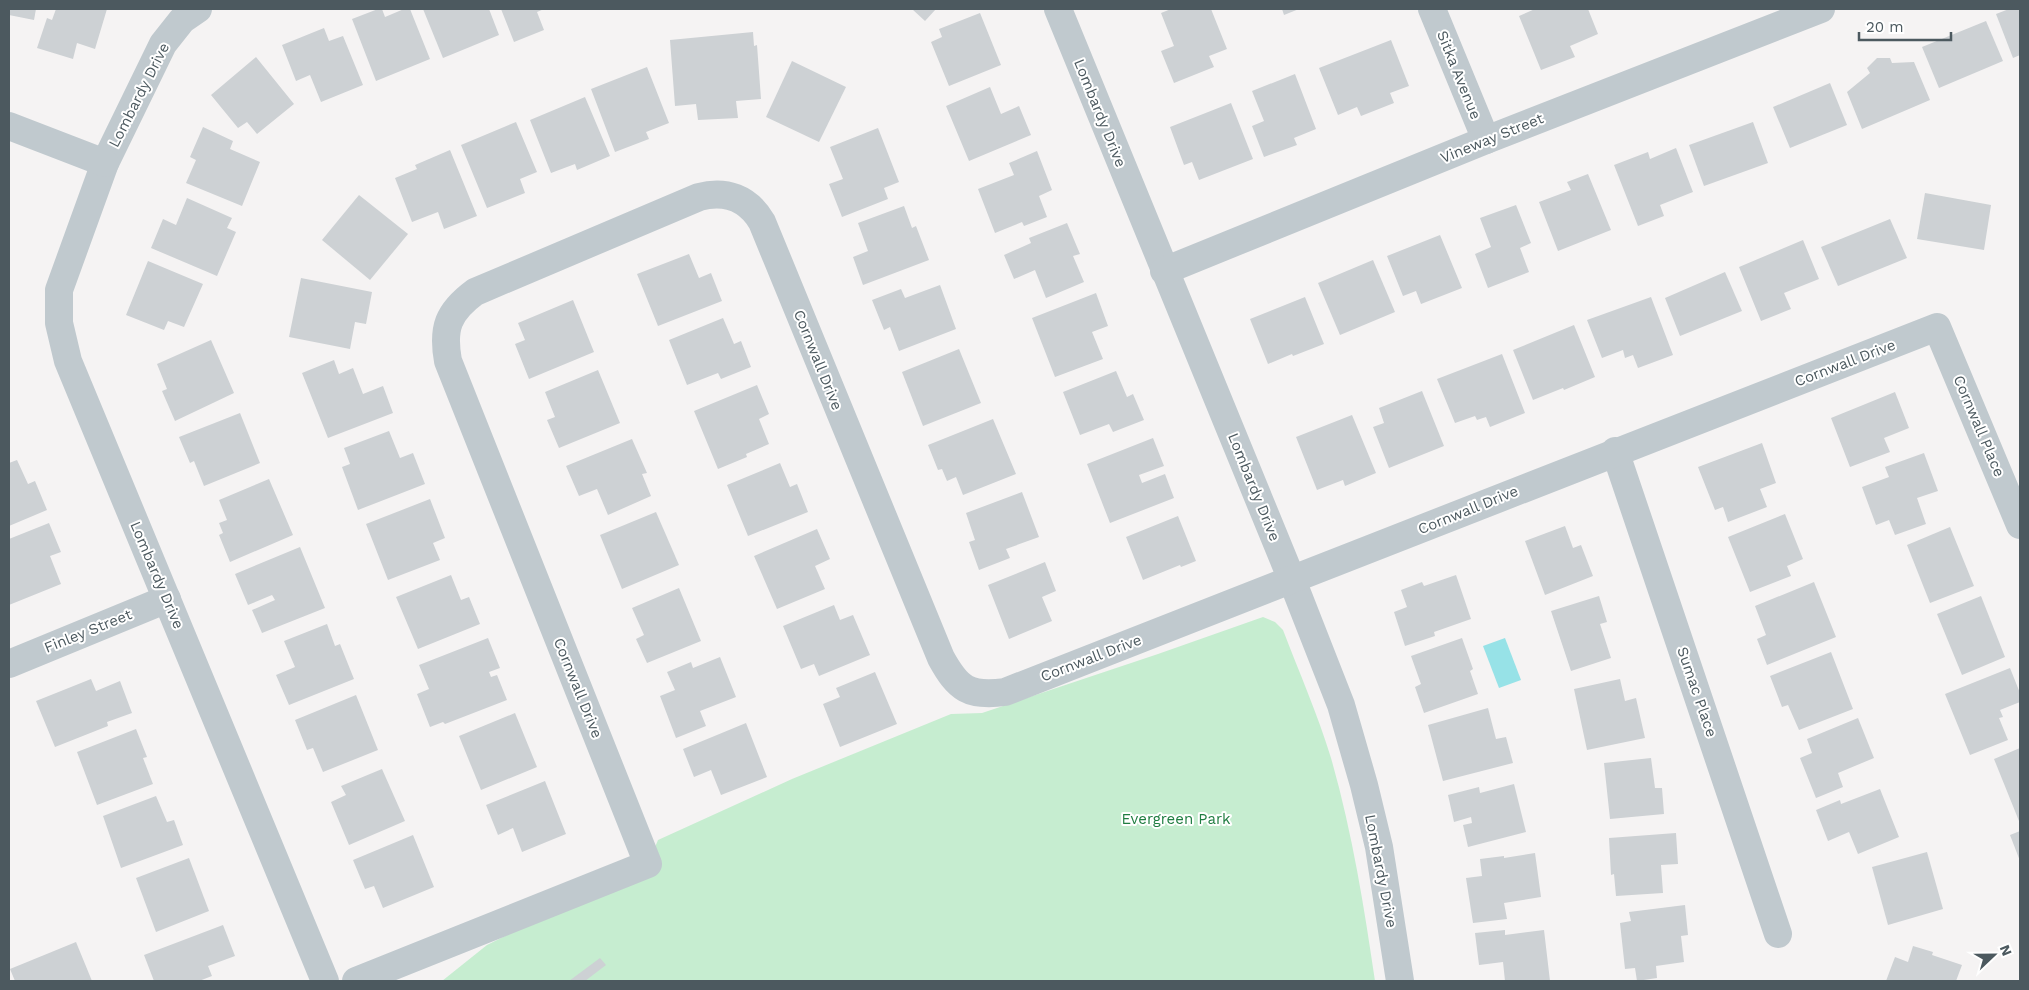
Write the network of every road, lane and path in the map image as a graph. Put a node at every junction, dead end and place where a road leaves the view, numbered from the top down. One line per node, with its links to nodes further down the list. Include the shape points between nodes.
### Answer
1 (198, 9): 7 (street, Lombardy Drive, via 182,20 163,44)
2 (1058, 9): 8 (street, Lombardy Drive)
3 (1432, 9): 6 (street, Sitka Avenue)
4 (1814, 10): 6 (street, Vineway Street)
5 (9, 126): 7 (street, Lombardy Drive)
6 (1486, 140): 8 (street, Vineway Street)
7 (105, 164): 13 (street, Lombardy Drive, via 59,290 59,323 68,361)
8 (1164, 271): 12 (street, Lombardy Drive)
9 (1937, 328): 10 (street, Cornwall Drive); 11 (street, Cornwall Place)
10 (1615, 451): 12 (street, Cornwall Drive); 15 (street, Sumac Place)
11 (2020, 525)
12 (1292, 580): 17 (street, Cornwall Drive, via 1005,692 973,692 951,677 941,658 762,222 746,202 723,194 699,197 475,292 454,310 449,320 445,331 448,361 648,864); 18 (street, Lombardy Drive, via 1341,705 1364,785 1384,876)
13 (167, 598): 14 (street, Finley Street); 16 (street, Lombardy Drive)
14 (9, 664)
15 (1778, 934)
16 (325, 981)
17 (356, 981)
18 (1400, 981)

